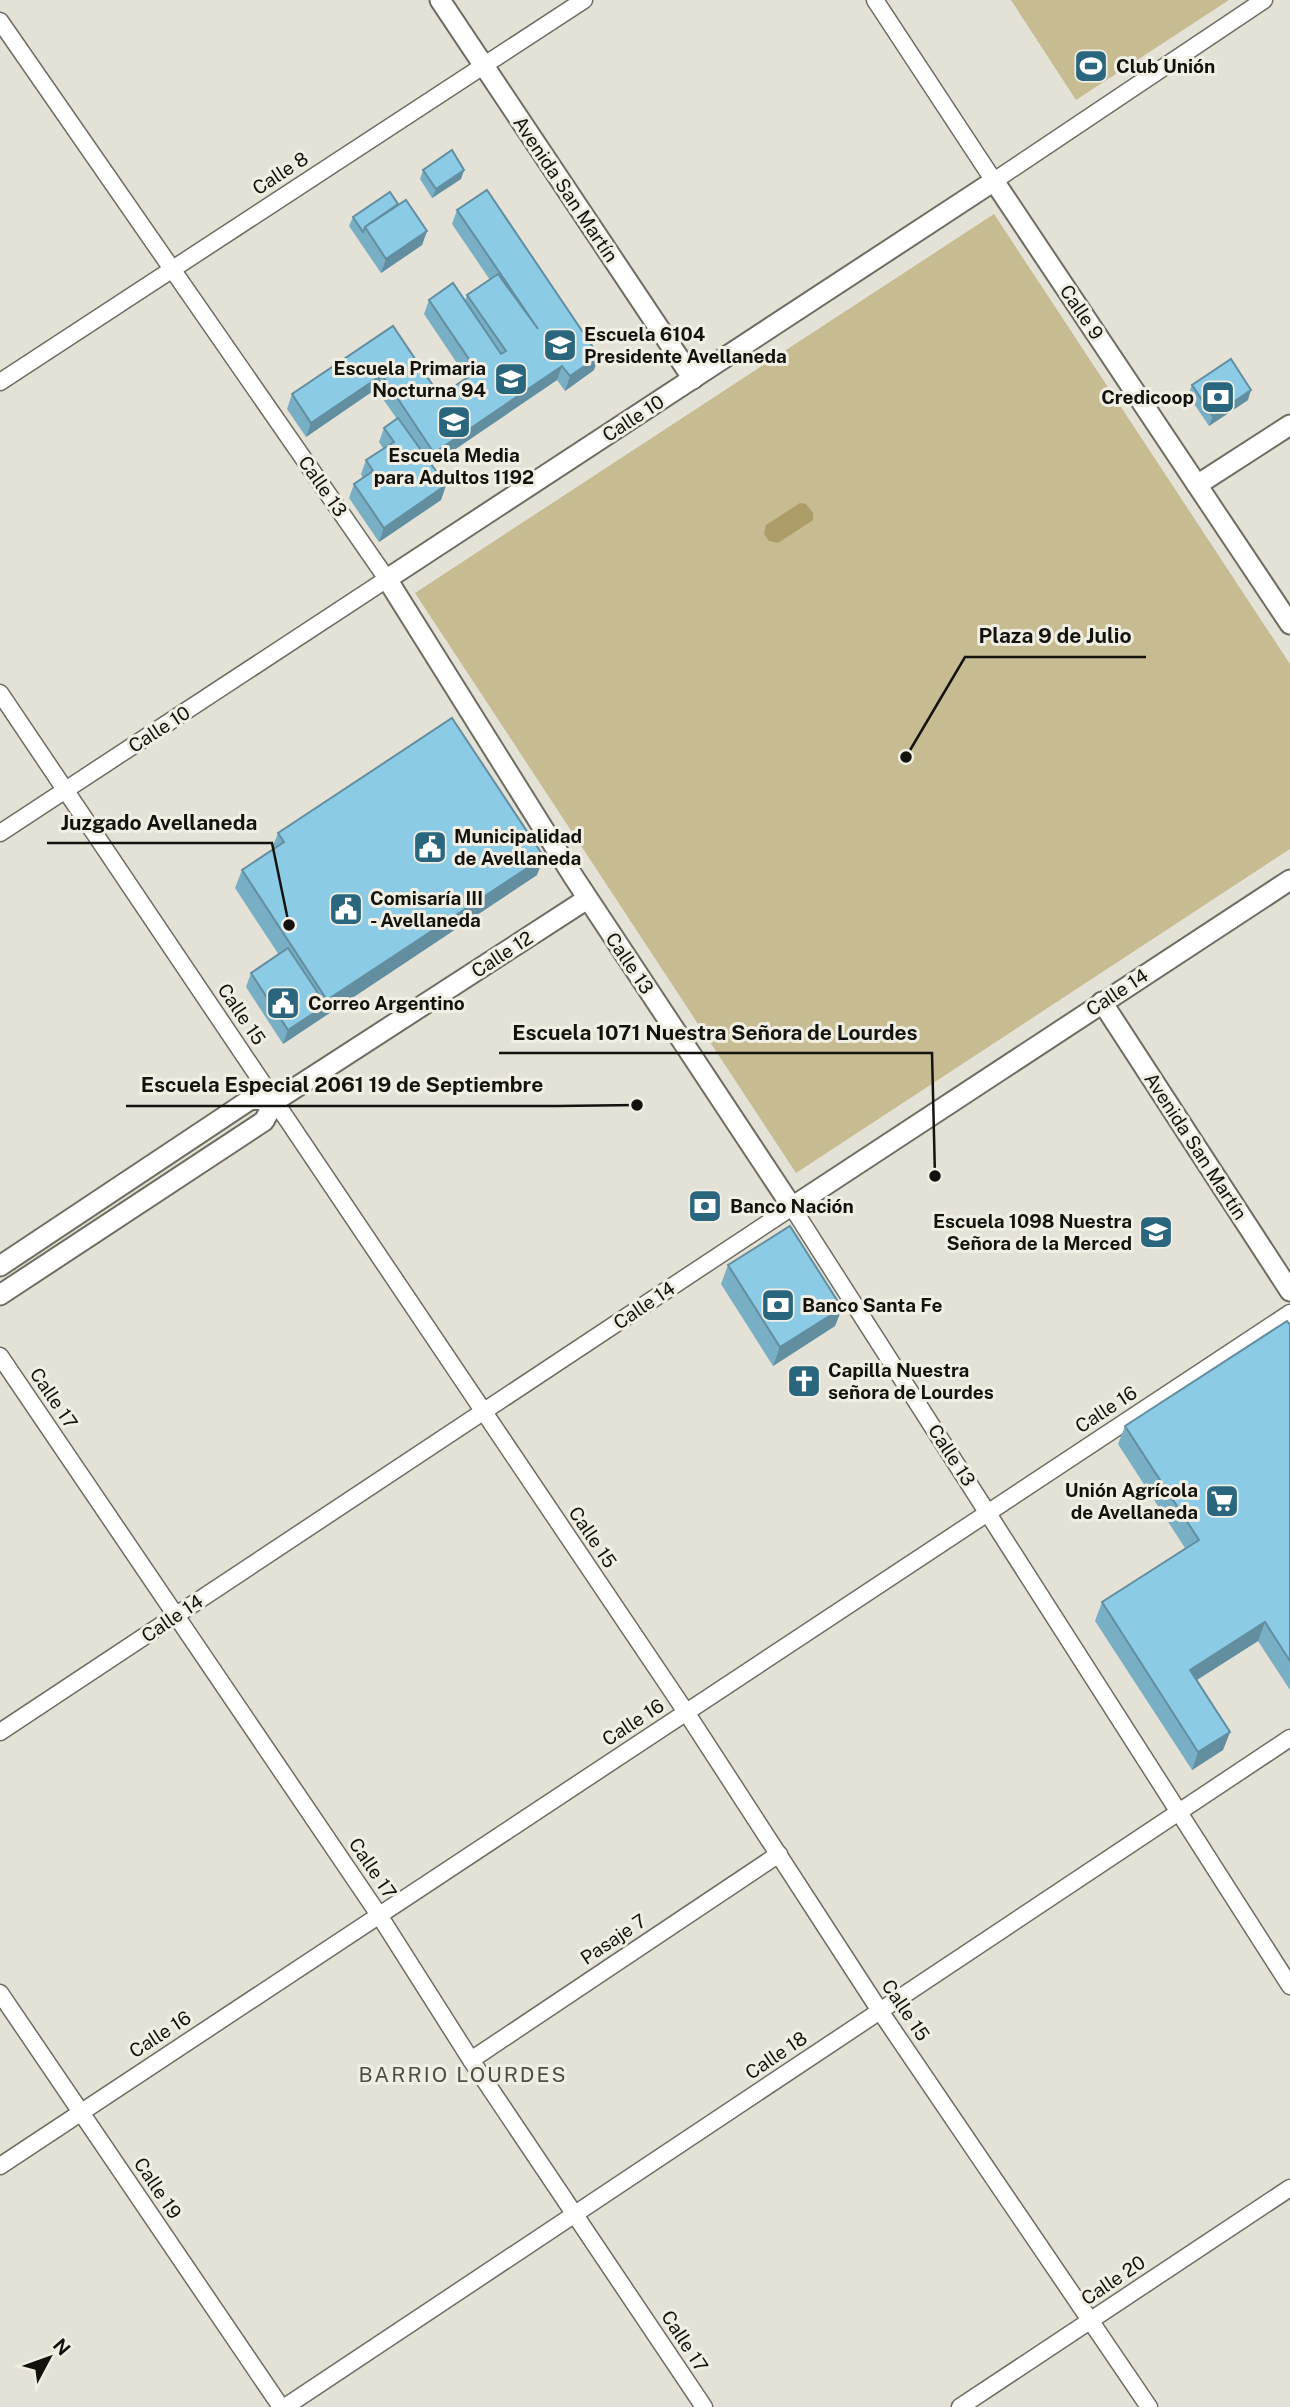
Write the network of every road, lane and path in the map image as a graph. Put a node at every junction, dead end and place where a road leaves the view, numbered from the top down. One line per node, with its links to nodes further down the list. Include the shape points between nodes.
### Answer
1 (440, 0): 6 (street, Avenida San Martín)
2 (584, 0): 6 (street, Calle 8)
3 (875, 0): 7 (street, Calle 9)
4 (1264, 0): 7 (street, Calle 10)
5 (0, 21): 8 (street, Calle 13)
6 (483, 65): 8 (street, Calle 8); 10 (street, Avenida San Martín)
7 (995, 181): 10 (street, Calle 10); 12 (street, Calle 9)
8 (172, 269): 9 (street, Calle 8); 13 (street, Calle 13)
9 (3, 374)
10 (693, 379): 13 (street, Calle 10)
11 (1290, 425): 12 (street)
12 (1197, 485): 14 (street, Calle 9)
13 (387, 579): 16 (street, Calle 10); 19 (street, Calle 13)
14 (1290, 624)
15 (0, 693): 16 (street, Calle 15)
16 (66, 790): 17 (street, Calle 10); 21 (street, Calle 15)
17 (0, 833)
18 (1290, 880): 20 (street, Calle 14)
19 (587, 898): 21 (street, Calle 12); 22 (street, Calle 13)
20 (1102, 1002): 22 (street, Calle 14); 24 (street, Avenida San Martín)
21 (275, 1101): 23 (street, Calle 12, via 251,1099); 25 (street, Calle 12, via 264,1121); 28 (street, Calle 15)
22 (792, 1207): 28 (street, Calle 14); 29 (street, Calle 13)
23 (0, 1266)
24 (1290, 1291)
25 (0, 1295)
26 (1290, 1313): 29 (street, Calle 16)
27 (0, 1356): 30 (street, Calle 17)
28 (483, 1411): 30 (street, Calle 14); 31 (street, Calle 15)
29 (989, 1512): 31 (street, Calle 16); 34 (street, Calle 13)
30 (177, 1615): 32 (street, Calle 14); 36 (street, Calle 17)
31 (686, 1713): 35 (street, Calle 15); 36 (street, Calle 16)
32 (0, 1732)
33 (1290, 1738): 34 (street, Calle 18)
34 (1179, 1812): 37 (street, Calle 13); 39 (street, Calle 18)
35 (779, 1854): 39 (street, Calle 15); 40 (street, Pasaje 7)
36 (379, 1915): 40 (street, Calle 17); 41 (street, Calle 16)
37 (1290, 1986)
38 (0, 1993): 41 (street, Calle 19)
39 (880, 2011): 44 (street, Calle 18); 45 (street, Calle 15)
40 (471, 2060): 44 (street, Calle 17)
41 (82, 2111): 42 (street, Calle 16); 46 (street, Calle 19)
42 (0, 2166)
43 (1290, 2188): 45 (street, Calle 20)
44 (576, 2213): 46 (street, Calle 18); 47 (street, Calle 17)
45 (1092, 2320): 48 (street, Calle 20); 49 (street, Calle 15)
46 (283, 2407)
47 (704, 2407)
48 (960, 2407)
49 (1149, 2407)

